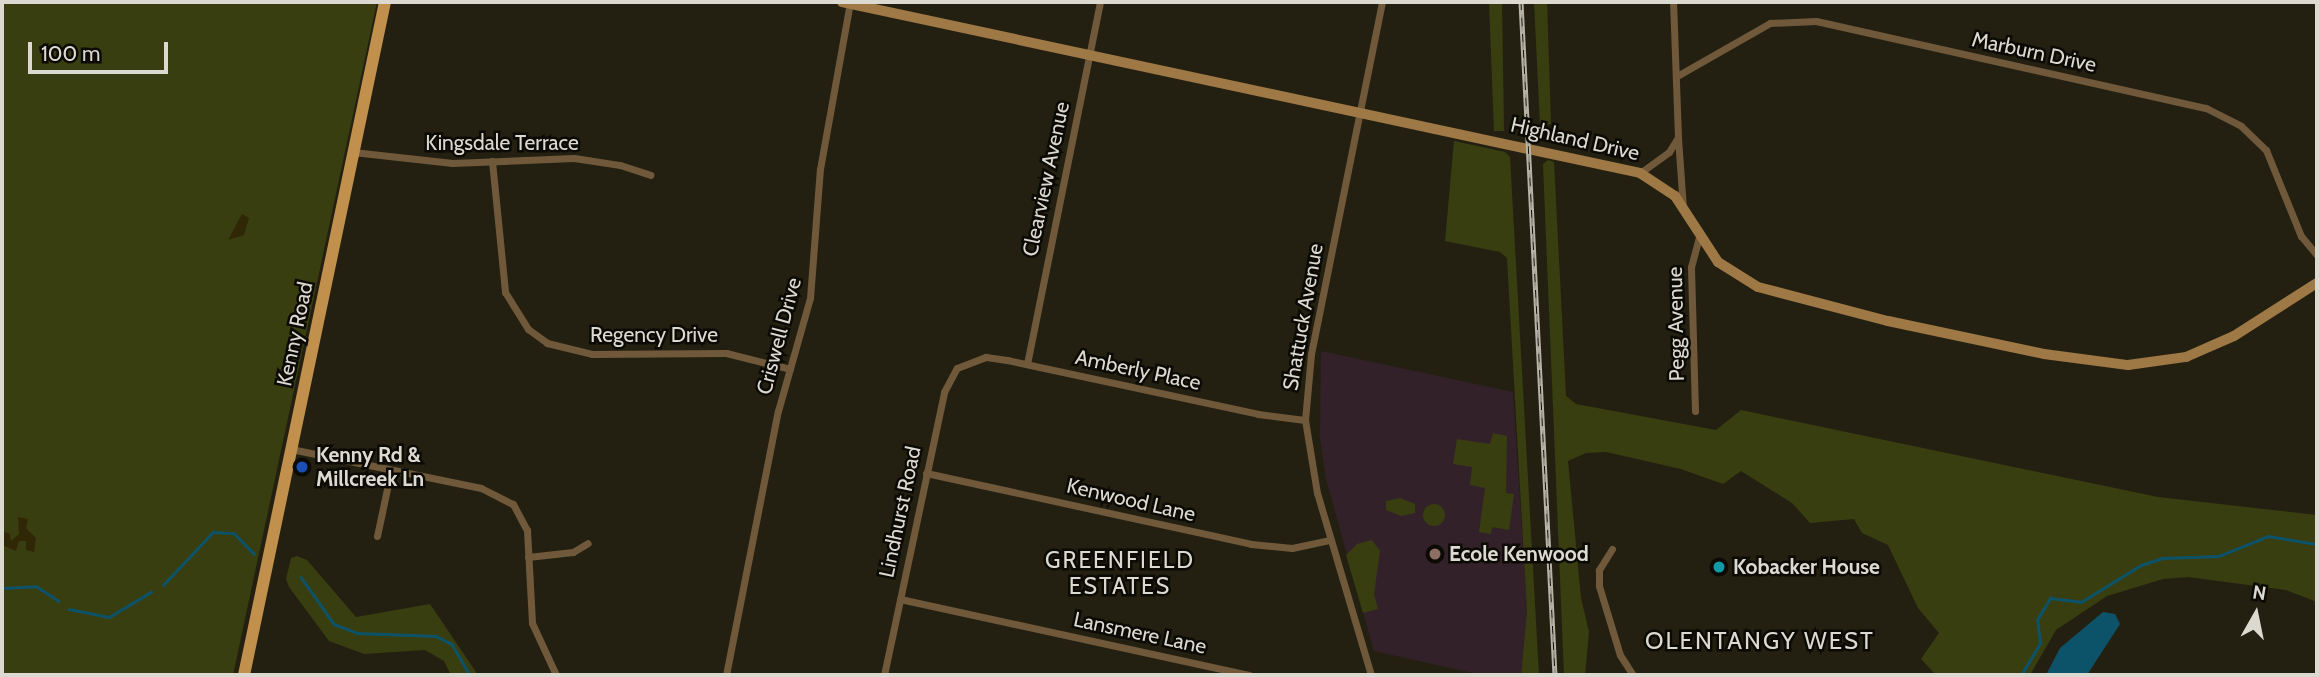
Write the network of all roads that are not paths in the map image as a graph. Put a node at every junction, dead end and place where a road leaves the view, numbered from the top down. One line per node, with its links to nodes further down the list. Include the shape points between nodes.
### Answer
1 (385, 2): 10 (main road, Kenny Road)
2 (1100, 2): 6 (street, Clearview Avenue)
3 (1382, 2): 8 (street, Shattuck Avenue)
4 (1673, 2): 7 (street)
5 (846, 3): 6 (street, Highland Drive); 20 (street, Criswell Drive, via 820,169 810,298)
6 (1090, 53): 8 (street, Highland Drive); 19 (street, Clearview Avenue)
7 (1677, 76): 9 (street); 16 (street, Marburn Drive, via 1770,23 1816,20 2206,108 2241,126 2266,150 2301,236)
8 (1360, 112): 12 (street, Highland Drive); 22 (street, Shattuck Avenue, via 1311,354)
9 (1678, 137): 12 (street, via 1670,152); 14 (street)
10 (353, 152): 11 (street, Kingsdale Terrace, via 409,161); 23 (main road, Kenny Road)
11 (492, 161): 13 (street, Kingsdale Terrace, via 574,158); 20 (street, Regency Drive, via 505,292 528,329 547,343 593,354 726,353)
12 (1640, 173): 14 (street, Highland Drive, via 1665,186)
13 (650, 175)
14 (1683, 208): 15 (street, Highland Drive)
15 (1699, 238): 17 (street, Highland Drive, via 1718,262 1737,275 1791,298 2044,354 2128,365 2164,362 2208,349); 21 (street, Pegg Avenue, via 1691,267)
16 (2317, 255)
17 (2317, 283)
18 (965, 364): 19 (street, Amberly Place, via 986,357); 25 (street, Lindhurst Road, via 949,379 944,392)
19 (1027, 364): 22 (street, Amberly Place)
20 (790, 369): 34 (street, Criswell Drive)
21 (1695, 411)
22 (1305, 420): 27 (street, Shattuck Avenue)
23 (291, 449): 24 (street); 32 (main road, Kenny Road)
24 (391, 470): 26 (street); 30 (street, via 504,497 525,523)
25 (926, 473): 27 (street, Kenwood Lane, via 1251,544 1292,548); 31 (street, Lindhurst Road)
26 (377, 536)
27 (1330, 540): 37 (street, Shattuck Avenue)
28 (588, 543): 30 (street, via 573,552)
29 (1612, 549): 38 (street, via 1601,566 1599,586 1620,655)
30 (528, 557): 33 (street, via 532,623)
31 (900, 599): 35 (street, Lindhurst Road); 36 (street, Lansmere Lane)
32 (244, 675)
33 (556, 675)
34 (726, 675)
35 (884, 675)
36 (1250, 675)
37 (1371, 675)
38 (1633, 675)

